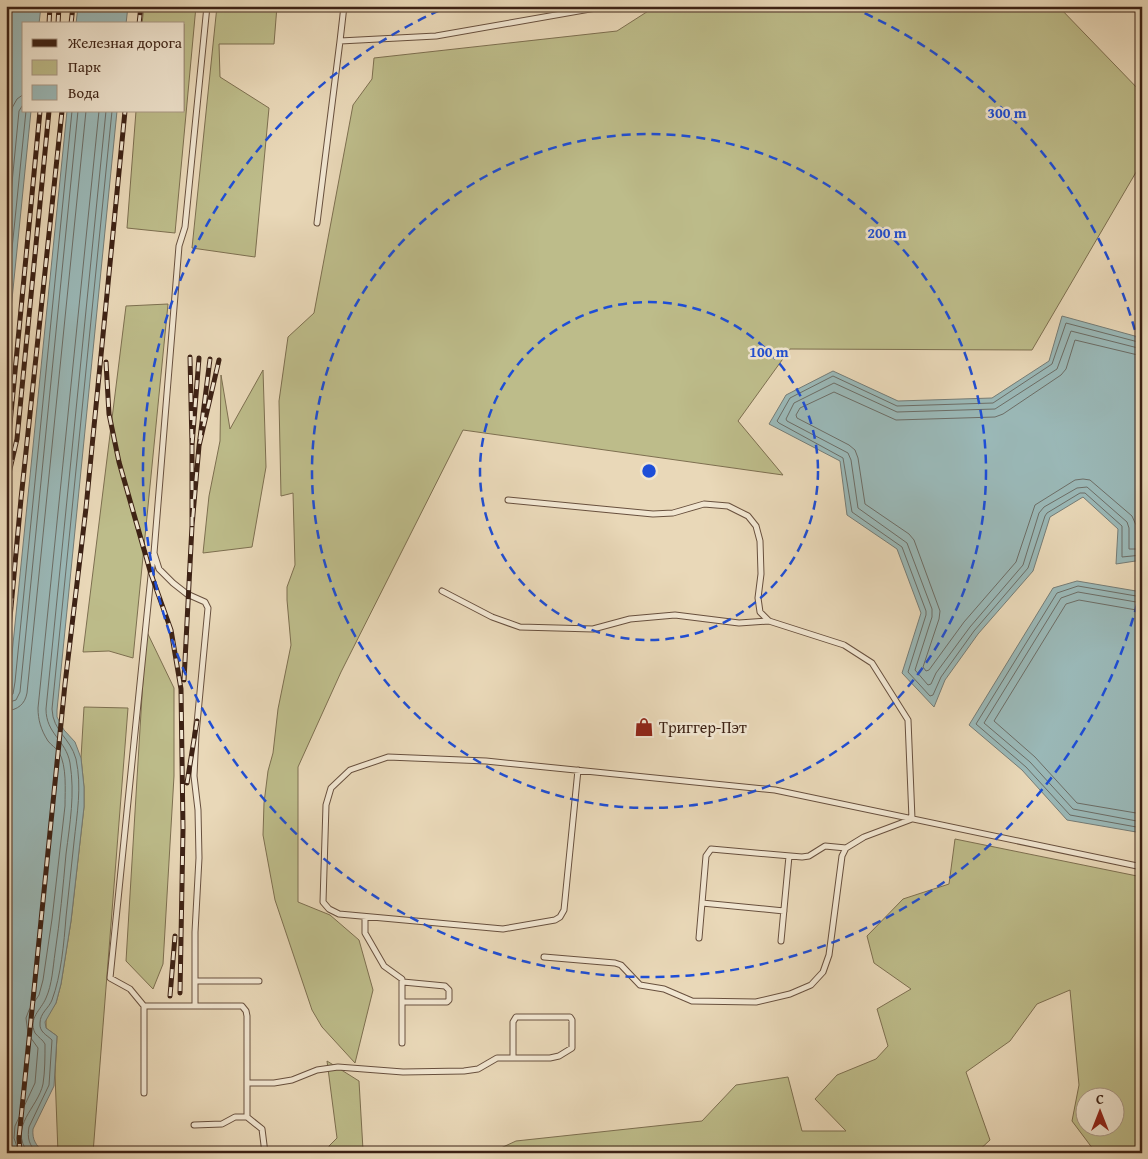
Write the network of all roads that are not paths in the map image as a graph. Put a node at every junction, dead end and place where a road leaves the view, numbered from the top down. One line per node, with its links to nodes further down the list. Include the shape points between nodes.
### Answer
1 (207, 6): 7 (lane, via 185,227 179,246)
2 (344, 6): 4 (lane)
3 (607, 6): 4 (lane, via 436,36)
4 (340, 41): 5 (lane)
5 (317, 223)
6 (508, 500): 9 (lane, via 653,514 673,513 704,504 728,506 748,516 756,526 760,541 760,612)
7 (154, 553): 21 (lane, via 159,569 187,594 205,602 208,608 196,734 198,858); 26 (lane, via 110,978 130,989)
8 (442, 591): 9 (lane, via 520,628 592,629 630,619 675,616 739,623)
9 (770, 620): 11 (lane, via 844,645 872,663 908,720)
10 (578, 770): 11 (lane, via 775,790); 17 (lane, via 564,910 560,917 503,929); 17 (lane, via 486,761 388,757 350,770 331,788 326,805 323,902 339,914)
11 (912, 819): 12 (lane, via 864,837); 14 (lane)
12 (846, 848): 13 (lane, via 825,846 809,856); 20 (lane, via 842,856 829,955 823,972 811,985 790,994 756,1002 692,1001 664,989 640,985 615,963)
13 (789, 856): 15 (lane, via 711,849 706,856); 16 (lane)
14 (1142, 867)
15 (702, 903): 16 (lane); 18 (lane)
16 (784, 911): 19 (lane)
17 (366, 917): 23 (lane, via 365,933 384,966 401,976)
18 (698, 938)
19 (781, 941)
20 (544, 957)
21 (195, 981): 22 (lane); 25 (lane)
22 (259, 981)
23 (403, 982): 24 (lane); 24 (lane, via 447,986 449,1000)
24 (402, 1002): 27 (lane)
25 (195, 1005): 26 (lane); 29 (lane, via 236,1005 246,1011)
26 (144, 1006): 30 (lane)
27 (402, 1043)
28 (513, 1058): 28 (lane, via 555,1058 568,1051 573,1043 570,1017 516,1017 513,1022); 29 (lane, via 497,1058 478,1069 464,1072 338,1067 317,1070 292,1080)
29 (247, 1083): 31 (lane)
30 (144, 1093)
31 (247, 1117): 32 (lane, via 235,1117 222,1124); 33 (lane, via 262,1129)
32 (194, 1125)
33 (264, 1153)

